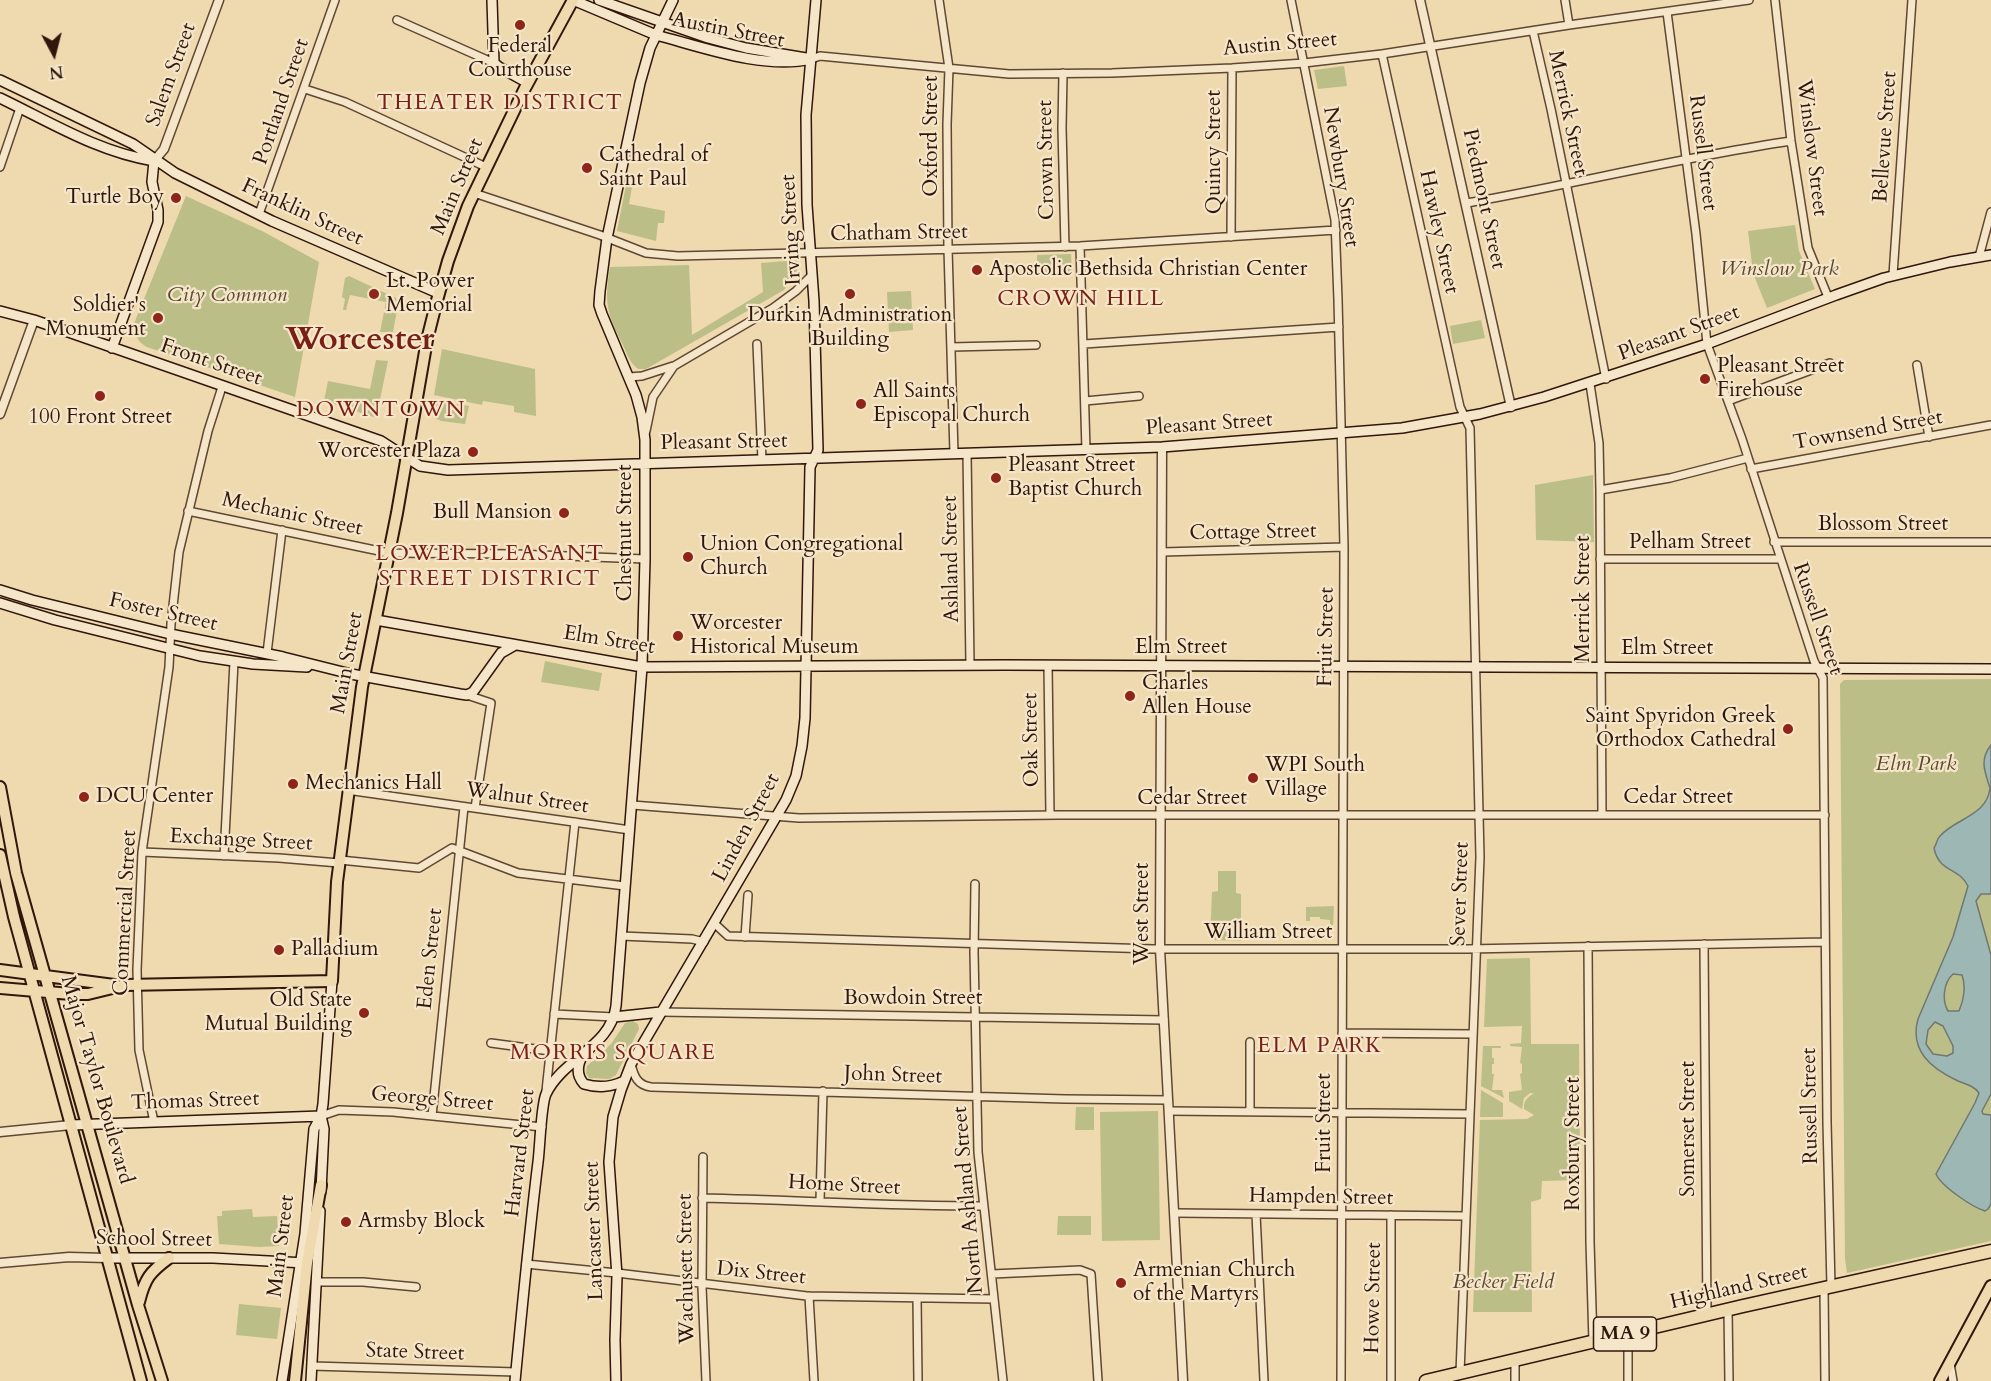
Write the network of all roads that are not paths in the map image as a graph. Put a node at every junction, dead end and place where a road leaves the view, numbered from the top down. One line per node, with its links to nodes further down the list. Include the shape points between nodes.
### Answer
1 (219, 0): 36 (street, Salem Street, via 164,149)
2 (335, 0): 31 (street, Portland Street)
3 (492, 0): 24 (main road)
4 (573, 0): 20 (main road, Austin Street); 30 (main road, Main Street)
5 (598, 0): 17 (main road, Austin Street)
6 (672, 0): 17 (main road)
7 (816, 0): 23 (main road, Irving Street)
8 (939, 0): 26 (street, Oxford Street)
9 (1292, 0): 25 (street, Newbury Street)
10 (1420, 0): 21 (street, Piedmont Street)
11 (1564, 0): 18 (street)
12 (1749, 0): 15 (street, Austin Street)
13 (1775, 0): 34 (street, Winslow Street)
14 (1912, 0): 54 (street, Bellevue Street)
15 (1667, 12): 18 (street, Austin Street); 35 (street, Russell Street)
16 (397, 20): 24 (street)
17 (662, 23): 20 (main road); 23 (main road, Austin Street, via 730,44)
18 (1569, 25): 19 (street, Austin Street)
19 (1533, 31): 21 (street, Austin Street); 39 (street, Merrick Street)
20 (656, 35): 23 (main road, Austin Street, via 746,58 796,63); 46 (main road, via 640,83)
21 (1430, 46): 22 (street, Austin Street); 41 (street, Piedmont Street)
22 (1382, 54): 25 (street, Austin Street); 78 (street, Hawley Street)
23 (811, 59): 26 (street, Austin Street, via 820,56); 50 (main road, Irving Street, via 806,115)
24 (494, 63): 30 (main road)
25 (1304, 63): 27 (street, Austin Street); 44 (street, Newbury Street)
26 (949, 68): 28 (street, Austin Street, via 1009,74); 49 (street, Oxford Street)
27 (1232, 68): 28 (street, Austin Street); 45 (street, Quincy Street)
28 (1063, 73): 48 (street, Crown Street)
29 (0, 80): 36 (main road, Franklin Street, via 133,144)
30 (528, 83): 38 (main road, Main Street)
31 (305, 89): 38 (street, via 345,102); 43 (street, Portland Street)
32 (0, 98): 33 (main road, Franklin Street)
33 (20, 108): 36 (main road, Franklin Street, via 89,142); 37 (street)
34 (1791, 141): 35 (street); 56 (street, Winslow Street, via 1808,248)
35 (1685, 158): 39 (street); 61 (street, Russell Street)
36 (154, 160): 43 (main road, Franklin Street); 65 (main road, via 157,228)
37 (0, 167)
38 (486, 167): 40 (main road, Main Street)
39 (1565, 184): 41 (street); 70 (street, Merrick Street)
40 (474, 193): 46 (street, Chatham Street); 55 (main road, Main Street)
41 (1467, 203): 76 (street, Piedmont Street)
42 (1991, 212): 52 (street)
43 (260, 214): 55 (main road, Franklin Street)
44 (1336, 230): 45 (street, Chatham Street); 59 (street, Newbury Street)
45 (1231, 237): 47 (street, Chatham Street)
46 (607, 238): 50 (street, Chatham Street, via 646,252 678,256); 69 (main road, via 599,305)
47 (1080, 246): 48 (street, Chatham Street); 60 (street)
48 (1065, 247): 49 (street, Chatham Street)
49 (948, 249): 50 (street, Chatham Street); 64 (street, Oxford Street)
50 (811, 252): 53 (main road, Irving Street)
51 (1991, 255): 52 (main road, Pleasant Street)
52 (1979, 257): 54 (main road, Pleasant Street)
53 (812, 275): 68 (street, Chestnut Street, via 773,308); 88 (main road, Irving Street, via 818,450)
54 (1893, 275): 56 (main road, Pleasant Street)
55 (438, 293): 87 (main road, Main Street)
56 (1828, 297): 61 (main road, Pleasant Street)
57 (0, 311): 58 (main road, Front Street)
58 (34, 320): 65 (main road, Front Street); 77 (street)
59 (1339, 327): 60 (street); 80 (street, Newbury Street)
60 (1084, 344): 74 (street)
61 (1707, 344): 70 (main road, Pleasant Street); 75 (street, Russell Street)
62 (757, 345): 90 (street)
63 (1036, 345): 64 (street)
64 (951, 347): 85 (street, Oxford Street)
65 (112, 348): 72 (main road, Front Street)
66 (1830, 363): 75 (street)
67 (1917, 365): 81 (street)
68 (674, 366): 69 (street); 82 (street, Chestnut Street, via 653,397)
69 (629, 377): 82 (main road)
70 (1605, 379): 71 (main road, Pleasant Street)
71 (1590, 384): 76 (main road, Pleasant Street); 93 (street, Merrick Street, via 1599,443)
72 (222, 387): 87 (main road, Front Street, via 381,441); 94 (street, Commercial Street)
73 (1139, 396): 74 (street)
74 (1085, 401): 84 (street)
75 (1728, 401): 89 (street, Russell Street)
76 (1511, 407): 78 (main road, Pleasant Street)
77 (0, 414)
78 (1464, 417): 80 (main road, Pleasant Street); 120 (street, Sever Street, via 1470,428)
79 (1991, 425): 81 (street, Townsend Street)
80 (1343, 433): 83 (main road, Pleasant Street); 98 (street, Fruit Street)
81 (1929, 437): 92 (street, Townsend Street)
82 (645, 440): 91 (main road, Chestnut Street)
83 (1161, 447): 84 (main road, Pleasant Street); 99 (street, West Street)
84 (1086, 450): 86 (main road, Pleasant Street)
85 (954, 453): 86 (main road, Pleasant Street); 88 (main road, Pleasant Street)
86 (967, 453): 112 (street, Ashland Street)
87 (407, 456): 91 (main road, Pleasant Street, via 420,466 441,470); 100 (main road, Main Street)
88 (815, 458): 90 (main road, Pleasant Street); 119 (main road, Linden Street, via 810,467)
89 (1748, 458): 92 (street, Russell Street); 93 (street, via 1670,478)
90 (762, 460): 91 (main road, Pleasant Street)
91 (644, 463): 101 (main road, Chestnut Street)
92 (1751, 469): 96 (street, Russell Street)
93 (1600, 490): 102 (street, Merrick Street)
94 (188, 511): 95 (street, Mechanic Street); 107 (street, Commercial Street)
95 (282, 530): 100 (street, Mechanic Street); 110 (street)
96 (1774, 542): 97 (street, Blossom Street); 103 (street, Russell Street)
97 (1991, 542)
98 (1344, 547): 99 (street, Cottage Street); 115 (street, Fruit Street)
99 (1161, 552): 114 (street, West Street)
100 (389, 553): 101 (street, Mechanic Street); 106 (main road, Main Street)
101 (645, 559): 118 (main road, Chestnut Street)
102 (1600, 559): 103 (street, Pelham Street); 116 (street, Merrick Street)
103 (1780, 559): 121 (street, Russell Street)
104 (0, 590): 107 (main road, Foster Street)
105 (0, 603): 109 (main road, Foster Street)
106 (376, 620): 108 (main road, Elm Street); 123 (main road, Main Street)
107 (170, 634): 109 (street, Commercial Street); 110 (main road, Foster Street)
108 (515, 644): 118 (main road, Elm Street); 124 (main road, via 501,653)
109 (169, 649): 111 (main road, Foster Street); 140 (street, Commercial Street)
110 (267, 654): 117 (main road, Foster Street)
111 (234, 662): 117 (main road, Foster Street); 142 (street)
112 (970, 665): 113 (main road, Elm Street); 119 (main road, Elm Street)
113 (1048, 666): 114 (main road, Elm Street); 132 (street, Oak Street)
114 (1162, 666): 115 (main road, Elm Street); 135 (street, West Street)
115 (1343, 666): 120 (main road, Elm Street); 136 (street, Fruit Street)
116 (1601, 666): 120 (main road, Elm Street); 121 (main road, Elm Street); 131 (street, Merrick Street)
117 (319, 667): 123 (main road, Foster Street)
118 (642, 667): 119 (main road, Elm Street); 127 (main road, Chestnut Street)
119 (807, 667): 134 (main road, Linden Street, via 801,756)
120 (1476, 667): 130 (street, Sever Street)
121 (1818, 669): 122 (main road, Elm Street); 133 (street, Russell Street, via 1823,678)
122 (1991, 669)
123 (364, 677): 124 (main road, Foster Street); 126 (main road, Main Street)
124 (467, 695): 129 (street, via 491,704)
125 (0, 787): 161 (main road, Major Taylor Boulevard, via 13,860)
126 (347, 790): 128 (street, Walnut Street); 143 (main road, Main Street)
127 (632, 805): 134 (street, Cedar Street); 138 (main road, Chestnut Street)
128 (464, 807): 129 (street, Walnut Street); 139 (street, Eden Street)
129 (475, 808): 137 (street, Walnut Street)
130 (1479, 814): 131 (street, Cedar Street); 136 (street, Cedar Street); 156 (street, Sever Street)
131 (1602, 814): 133 (street, Cedar Street)
132 (1050, 815): 134 (street, Cedar Street); 135 (street, Cedar Street)
133 (1825, 815): 152 (street, Russell Street)
134 (777, 816): 148 (main road, Linden Street)
135 (1161, 816): 136 (street, Cedar Street); 157 (street, West Street)
136 (1343, 816): 158 (street, Fruit Street)
137 (575, 822): 138 (street, Walnut Street); 144 (street, Harvard Street)
138 (630, 830): 146 (main road, Chestnut Street)
139 (458, 850): 143 (street, Exchange Street, via 452,848 418,868); 144 (street, via 518,873); 192 (street, Eden Street)
140 (142, 852): 142 (street, Exchange Street); 163 (street, Commercial Street)
141 (0, 855): 160 (main road, Major Taylor Boulevard)
142 (224, 856): 143 (street, Exchange Street)
143 (339, 861): 162 (main road, Main Street)
144 (569, 879): 146 (street); 169 (street, Harvard Street)
145 (975, 884): 154 (street, North Ashland Street)
146 (626, 886): 149 (main road, Chestnut Street)
147 (748, 895): 150 (street)
148 (715, 924): 150 (street, William Street, via 728,936); 151 (main road, Linden Street)
149 (621, 936): 151 (street); 172 (main road, Chestnut Street)
150 (745, 937): 154 (street, William Street)
151 (704, 942): 168 (main road, Linden Street)
152 (1825, 942): 153 (street, William Street); 221 (street, Russell Street)
153 (1704, 944): 155 (street, William Street); 227 (street, Somerset Street)
154 (974, 945): 157 (street, William Street); 171 (street, North Ashland Street)
155 (1588, 946): 156 (street, William Street); 229 (street, Roxbury Street)
156 (1476, 948): 158 (street, William Street); 175 (street, Sever Street)
157 (1160, 949): 158 (street, William Street); 173 (street, West Street)
158 (1342, 950): 174 (street, Fruit Street)
159 (0, 970): 160 (main road)
160 (30, 973): 161 (main road); 166 (main road, Major Taylor Boulevard)
161 (46, 975): 164 (main road); 167 (main road, Major Taylor Boulevard)
162 (332, 981): 163 (main road); 191 (main road, Main Street)
163 (137, 985): 164 (main road); 193 (street, Commercial Street, via 139,1050)
164 (120, 986): 167 (main road, via 88,994)
165 (0, 988): 166 (main road)
166 (36, 992): 167 (main road); 195 (main road, Major Taylor Boulevard)
167 (51, 994): 194 (main road, Major Taylor Boulevard)
168 (661, 1012): 170 (main road); 171 (street, Bowdoin Street); 176 (main road, Linden Street)
169 (554, 1014): 172 (street); 179 (street, Harvard Street)
170 (636, 1014): 172 (main road); 176 (main road, via 645,1021)
171 (976, 1016): 173 (street, Bowdoin Street); 185 (street, North Ashland Street)
172 (616, 1019): 180 (main road)
173 (1164, 1020): 186 (street, West Street)
174 (1342, 1033): 175 (street); 189 (street, Fruit Street)
175 (1473, 1034): 190 (street, Sever Street)
176 (647, 1036): 181 (main road, Linden Street)
177 (1251, 1042): 188 (street)
178 (491, 1043): 179 (street)
179 (550, 1051): 184 (street, Harvard Street)
180 (583, 1054): 182 (main road, via 578,1071 584,1083 612,1086); 184 (main road, via 560,1074)
181 (631, 1064): 182 (main road, Linden Street); 183 (street, John Street, via 637,1080 647,1087)
182 (624, 1081): 215 (main road, Lancaster Street, via 614,1117 609,1162)
183 (822, 1091): 185 (street, John Street); 201 (street)
184 (546, 1095): 196 (main road, Harvard Street)
185 (976, 1095): 186 (street, John Street); 202 (street, North Ashland Street)
186 (1168, 1100): 187 (street, West Street)
187 (1169, 1111): 188 (street); 203 (street, West Street)
188 (1250, 1112): 189 (street)
189 (1342, 1113): 190 (street); 205 (street, Fruit Street)
190 (1470, 1114): 207 (street, Sever Street)
191 (321, 1116): 192 (street, George Street, via 339,1110); 193 (main road, Thomas Street); 199 (main road, Main Street); 213 (main road, Main Street, via 314,1129)
192 (432, 1116): 196 (street, George Street)
193 (154, 1122): 194 (main road, Thomas Street)
194 (87, 1124): 195 (main road, Thomas Street); 210 (main road, Major Taylor Boulevard)
195 (71, 1125): 197 (street, Thomas Street); 209 (main road, Major Taylor Boulevard)
196 (542, 1127): 214 (main road, Harvard Street)
197 (0, 1132)
198 (703, 1157): 200 (street, Wachusett Street)
199 (321, 1185): 213 (main road); 217 (main road, Main Street)
200 (702, 1198): 201 (street, Home Street); 218 (street, Wachusett Street)
201 (820, 1201): 202 (street, Home Street)
202 (984, 1206): 216 (street, North Ashland Street)
203 (1175, 1213): 204 (street, Hampden Street); 246 (street, West Street)
204 (1257, 1214): 205 (street, Hampden Street); 247 (street)
205 (1342, 1215): 206 (street, Hampden Street); 248 (street, Fruit Street)
206 (1391, 1215): 207 (street, Hampden Street); 249 (street, Howe Street)
207 (1466, 1216): 233 (street, Sever Street)
208 (1991, 1251): 221 (highway, Highland Street / MA 9)
209 (107, 1258): 210 (main road, School Street); 212 (street, School Street); 235 (main road, Major Taylor Boulevard)
210 (126, 1258): 211 (main road, School Street); 225 (main road, Major Taylor Boulevard)
211 (169, 1258): 213 (main road, School Street); 225 (main road, via 149,1273)
212 (0, 1263)
213 (304, 1263): 237 (main road, Main Street); 238 (main road)
214 (526, 1264): 215 (street, Dix Street); 234 (main road, Harvard Street)
215 (617, 1273): 218 (street, Dix Street); 240 (main road, Lancaster Street)
216 (992, 1274): 224 (street, North Ashland Street); 245 (street, via 1080,1270 1091,1274)
217 (317, 1282): 220 (street); 232 (main road, Main Street)
218 (702, 1284): 222 (street, Dix Street); 241 (street, Wachusett Street)
219 (1991, 1286): 231 (main road)
220 (416, 1287)
221 (1828, 1288): 226 (highway, Highland Street / MA 9); 254 (street, Russell Street)
222 (809, 1296): 223 (street, Dix Street); 242 (street)
223 (917, 1298): 224 (street, Dix Street); 243 (street)
224 (994, 1299): 244 (street, North Ashland Street)
225 (138, 1305): 236 (main road, Major Taylor Boulevard)
226 (1728, 1310): 227 (highway, Highland Street / MA 9); 253 (street)
227 (1707, 1315): 228 (highway, Highland Street / MA 9)
228 (1628, 1333): 229 (highway, Highland Street / MA 9); 252 (street)
229 (1593, 1342): 230 (highway, Highland Street / MA 9)
230 (1515, 1359): 233 (highway, Highland Street / MA 9); 251 (street)
231 (1950, 1363): 255 (main road); 256 (street)
232 (312, 1366): 234 (street, State Street); 239 (main road, Main Street)
233 (1460, 1373): 250 (highway, Highland Street / MA 9)
234 (516, 1377)
235 (141, 1381)
236 (162, 1381)
237 (282, 1381)
238 (295, 1381)
239 (311, 1381)
240 (616, 1381)
241 (706, 1381)
242 (814, 1381)
243 (918, 1381)
244 (1003, 1381)
245 (1098, 1381)
246 (1183, 1381)
247 (1264, 1381)
248 (1341, 1381)
249 (1391, 1381)
250 (1426, 1381)
251 (1515, 1381)
252 (1628, 1381)
253 (1728, 1381)
254 (1825, 1381)
255 (1940, 1381)
256 (1953, 1381)

